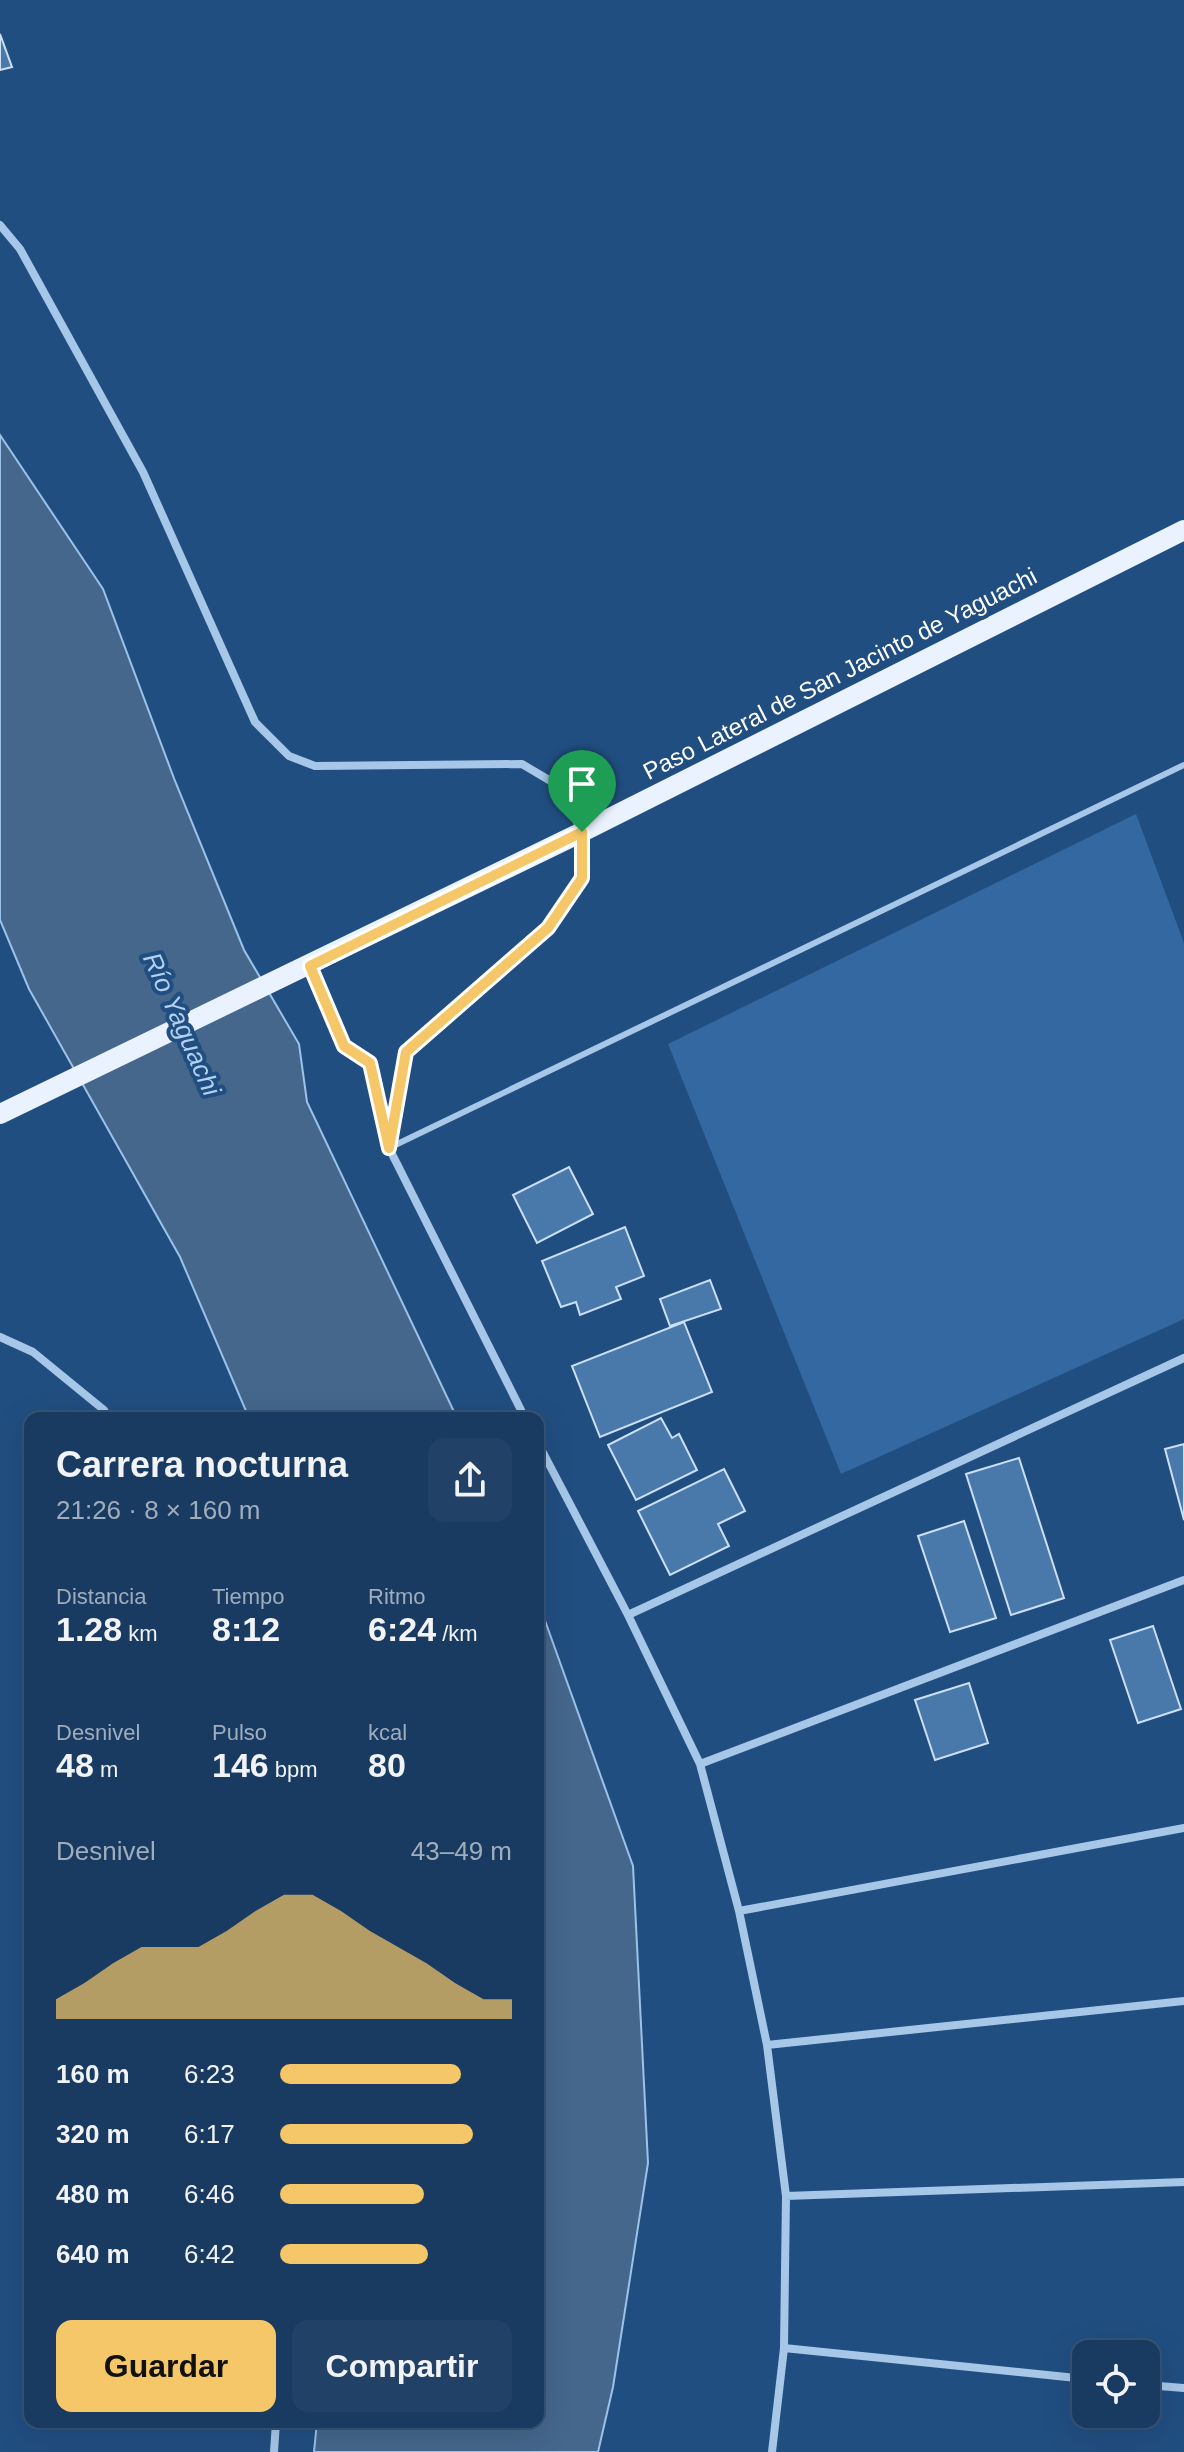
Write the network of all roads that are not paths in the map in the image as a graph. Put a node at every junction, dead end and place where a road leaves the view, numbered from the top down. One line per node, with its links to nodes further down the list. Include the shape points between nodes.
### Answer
1 (0, 225): 4 (street, via 20,249 143,472 255,722 289,756 315,766 522,764 559,786)
2 (1184, 530): 4 (main road, Paso Lateral de San Jacinto de Yaguachi)
3 (1184, 765): 6 (lane)
4 (582, 832): 5 (main road, Paso Lateral de San Jacinto de Yaguachi); 6 (street, via 582,878 548,928 406,1052)
5 (0, 1114)
6 (389, 1148): 10 (street)
7 (0, 1337): 9 (street, via 33,1352)
8 (1184, 1358): 13 (street)
9 (105, 1412)
10 (522, 1412)
11 (544, 1454): 13 (street)
12 (1184, 1580): 14 (street)
13 (628, 1615): 14 (street)
14 (700, 1764): 16 (street)
15 (1184, 1828): 16 (street)
16 (739, 1911): 18 (street)
17 (1184, 2001): 18 (street)
18 (767, 2045): 20 (street)
19 (1184, 2182): 20 (street)
20 (786, 2196): 21 (street)
21 (784, 2348): 22 (street); 27 (street)
22 (1072, 2378)
23 (1160, 2386): 24 (street)
24 (1184, 2388)
25 (276, 2428): 26 (street)
26 (274, 2452)
27 (772, 2452)

